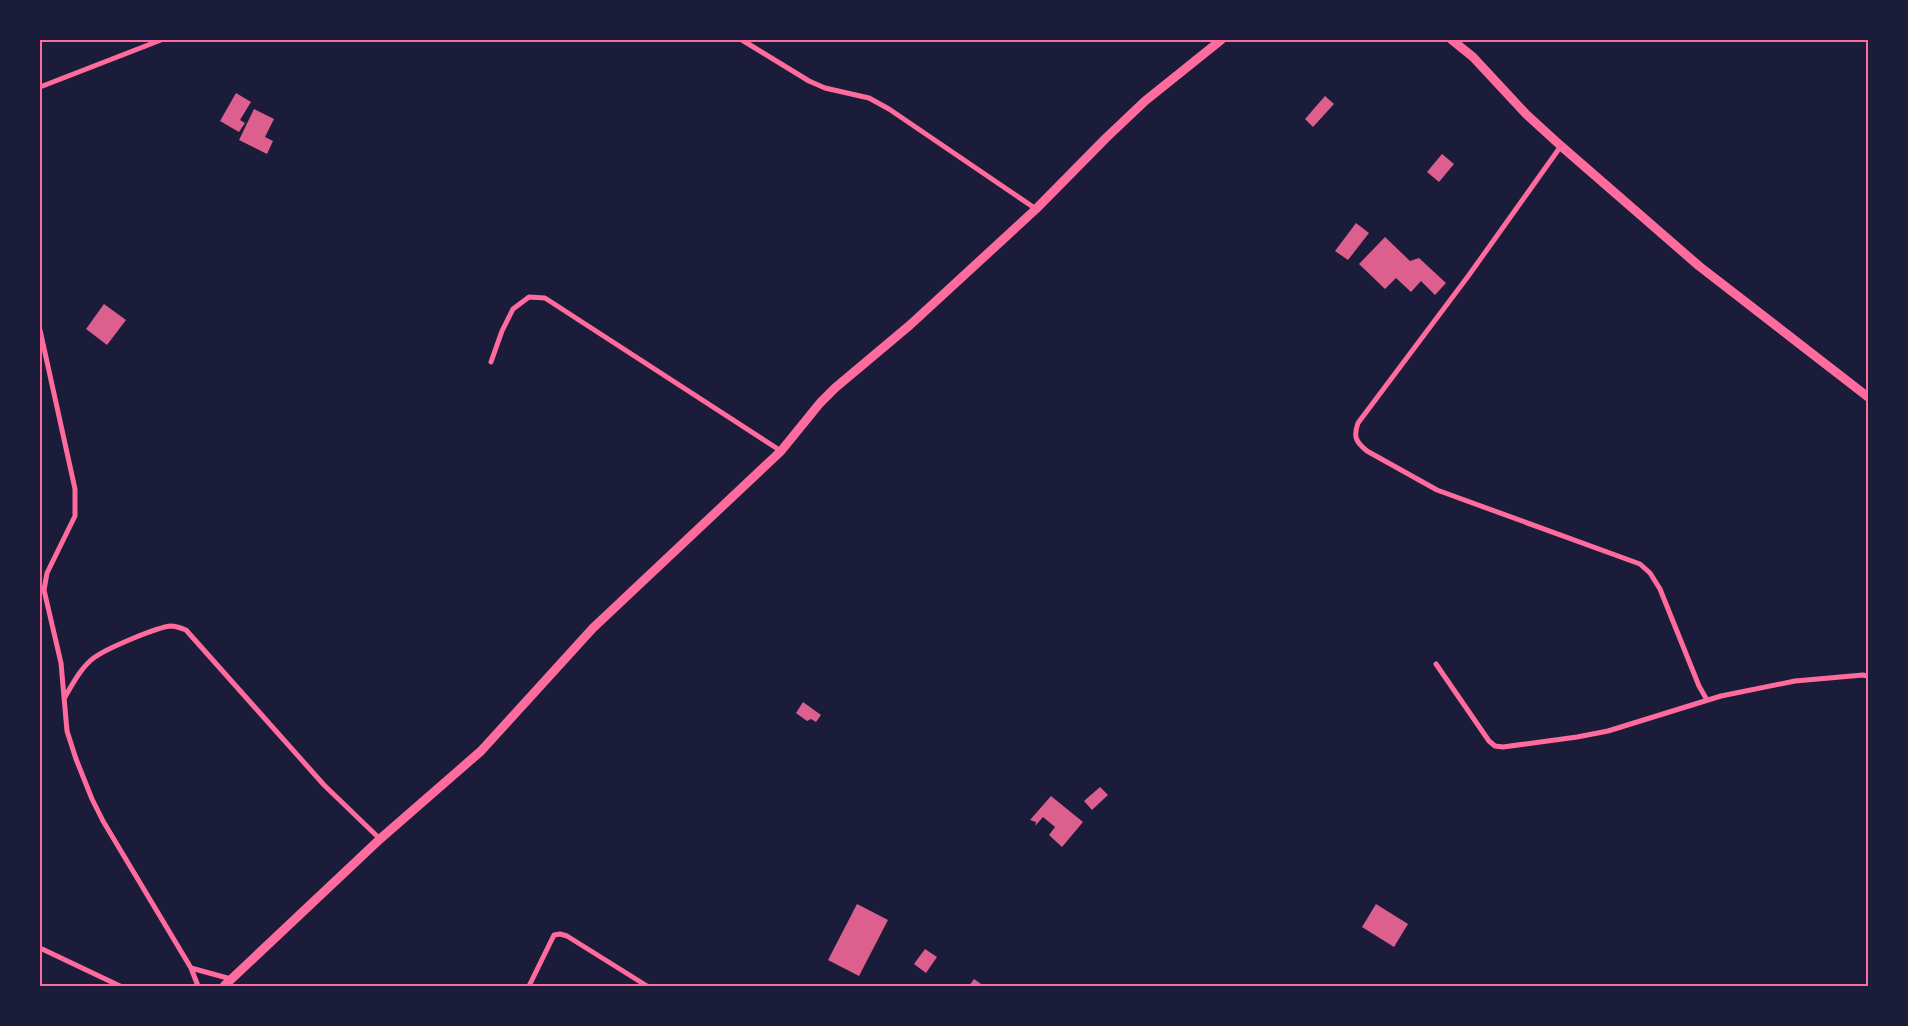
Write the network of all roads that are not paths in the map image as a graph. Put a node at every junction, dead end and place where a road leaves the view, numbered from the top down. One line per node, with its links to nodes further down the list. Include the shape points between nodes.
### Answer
1 (162, 40): 5 (street)
2 (742, 40): 7 (street, via 809,81 868,98 889,109)
3 (1221, 40): 7 (street, via 1139,107)
4 (1452, 40): 6 (street)
5 (40, 87)
6 (1561, 146): 10 (street, via 1699,266); 15 (street, via 1358,423 1357,443 1437,490 1640,564 1660,590)
7 (1036, 209): 11 (street, via 910,325 835,388)
8 (40, 330): 14 (street, via 75,489 75,516 46,573 44,590 61,663)
9 (491, 362): 11 (street, via 513,309 529,297 545,298)
10 (1868, 397)
11 (781, 451): 16 (street, via 593,628 480,751)
12 (1436, 664): 15 (street, via 1495,746 1608,731)
13 (1868, 676): 15 (street, via 1795,681)
14 (64, 697): 16 (street, via 80,672 102,653 159,628 173,626 186,630 324,785); 18 (street, via 67,731 92,799)
15 (1707, 700)
16 (380, 839): 19 (street)
17 (40, 948): 20 (street)
18 (191, 968): 19 (street); 21 (street)
19 (231, 979): 22 (street)
20 (120, 986)
21 (198, 986)
22 (224, 986)
23 (529, 986): 24 (street, via 548,945 554,935 560,934)
24 (647, 986)

